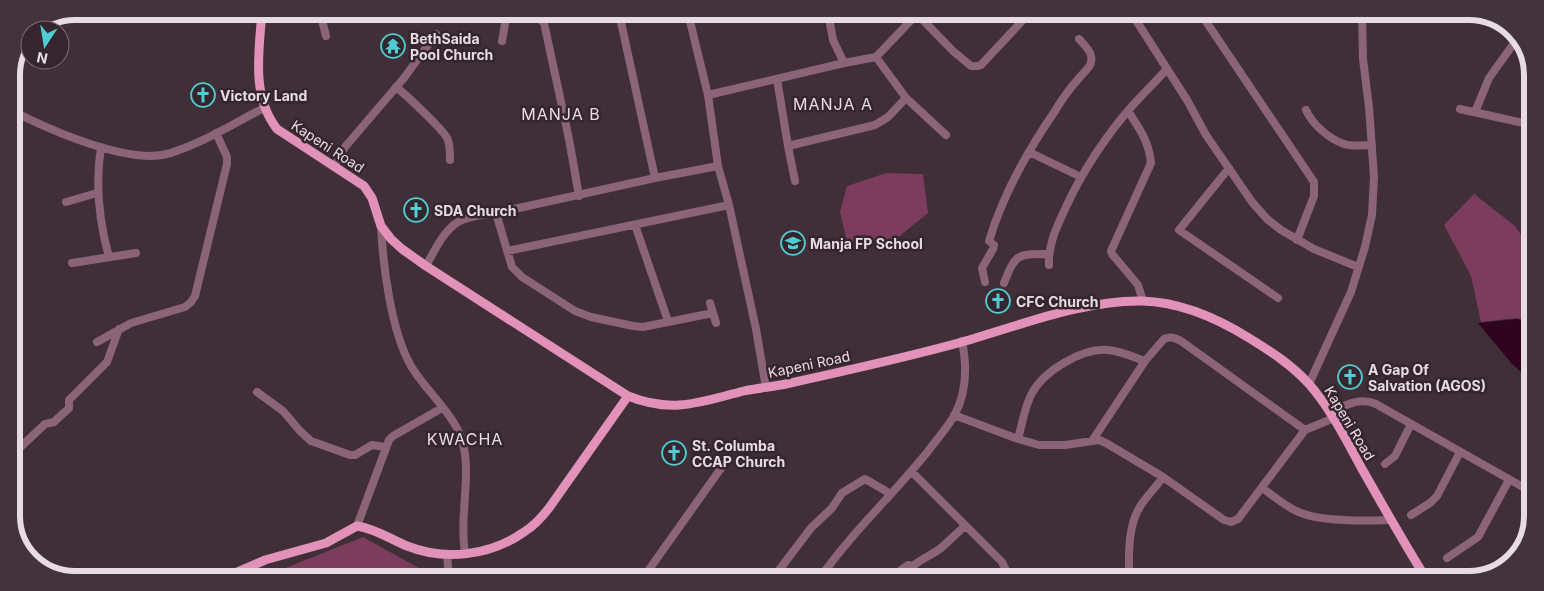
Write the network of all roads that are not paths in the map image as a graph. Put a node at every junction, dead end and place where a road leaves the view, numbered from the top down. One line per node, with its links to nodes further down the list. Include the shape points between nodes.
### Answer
1 (261, 20): 26 (main road, Kapeni Road, via 258,74)
2 (322, 20): 15 (street)
3 (506, 20): 17 (street)
4 (540, 20): 47 (street, via 544,23 570,139)
5 (621, 20): 44 (street)
6 (690, 20): 24 (street)
7 (829, 20): 20 (street, via 833,40)
8 (912, 20): 19 (street)
9 (924, 20): 10 (street, via 953,51 975,66 981,65)
10 (1023, 20)
11 (1136, 20): 21 (street)
12 (1205, 20): 53 (street, via 1314,182 1314,196)
13 (1362, 20): 35 (street)
14 (436, 34): 23 (street)
15 (326, 36)
16 (1079, 39): 38 (street, via 1092,56 1090,66 1054,111)
17 (502, 42)
18 (1515, 46): 30 (street, via 1489,78)
19 (876, 57): 20 (street); 25 (street)
20 (844, 63): 22 (street)
21 (1168, 69): 29 (street); 42 (street)
22 (777, 79): 24 (street); 36 (street)
23 (396, 87): 39 (street, via 447,137); 41 (street, via 345,148)
24 (708, 95): 40 (street)
25 (906, 98): 34 (street); 36 (street, via 888,117 875,125)
26 (264, 108): 33 (street); 41 (main road, Kapeni Road, via 277,129)
27 (1460, 109): 30 (street)
28 (1306, 110): 35 (street, via 1322,131 1344,144)
29 (1128, 111): 43 (street); 65 (street, via 1150,150 1151,162 1111,251 1138,286)
30 (1475, 112): 32 (street)
31 (20, 114): 37 (street)
32 (1524, 122)
33 (216, 133): 37 (street, via 177,151 149,156); 70 (street, via 227,164 195,296 185,308 131,323)
34 (946, 135)
35 (1372, 144): 61 (street, via 1372,215)
36 (788, 146): 45 (street)
37 (101, 147): 46 (street)
38 (1029, 152): 43 (street); 62 (street, via 1008,192 992,234 993,249 982,268)
39 (450, 160)
40 (718, 166): 44 (street); 49 (street)
41 (334, 168): 52 (main road, Kapeni Road, via 364,186 372,198)
42 (1229, 168): 53 (street, via 1267,219); 64 (street, via 1179,230)
43 (1081, 177): 56 (street, via 1060,220)
44 (655, 178): 47 (street)
45 (795, 181)
46 (98, 193): 48 (street); 57 (street)
47 (579, 196): 50 (street)
48 (66, 202)
49 (729, 205): 51 (street); 75 (street)
50 (496, 213): 54 (street); 59 (street, via 458,222 441,240)
51 (635, 225): 54 (street); 68 (street)
52 (381, 226): 59 (main road, Kapeni Road, via 402,249); 78 (street, via 396,328 411,367)
53 (1297, 240): 61 (street)
54 (507, 251): 68 (street, via 512,267 522,277 575,311 633,326)
55 (136, 253): 57 (street)
56 (1049, 254): 60 (street); 63 (street, via 1016,258)
57 (109, 257): 58 (street)
58 (72, 263)
59 (426, 266): 77 (main road, Kapeni Road)
60 (1049, 266)
61 (1358, 267): 74 (street)
62 (985, 282)
63 (1004, 283)
64 (1278, 298)
65 (1143, 301): 71 (main road, Kapeni Road, via 1108,303 1062,312); 74 (main road, Kapeni Road, via 1182,307 1224,324 1282,360)
66 (710, 303): 67 (street)
67 (713, 313): 68 (street); 69 (street)
68 (668, 321)
69 (716, 323)
70 (120, 330): 72 (street); 86 (street, via 107,362 69,400 69,408 54,422 45,424)
71 (962, 341): 75 (main road, Kapeni Road); 79 (street, via 966,371)
72 (97, 342)
73 (1145, 361): 82 (street, via 1164,339 1181,341); 83 (street, via 1106,350 1086,354 1057,367 1031,394); 84 (street)
74 (1310, 384): 80 (main road, Kapeni Road)
75 (766, 388): 77 (main road, Kapeni Road, via 673,406 643,402)
76 (257, 392): 85 (street, via 283,411 311,441 350,455 372,445)
77 (628, 396): 100 (main road, via 535,524 503,544)
78 (442, 408): 85 (street, via 393,436); 100 (street, via 459,431 466,460)
79 (954, 415): 83 (street); 90 (street)
80 (1332, 415): 81 (street, via 1352,403 1368,401); 82 (street); 97 (main road, Kapeni Road)
81 (1412, 424): 87 (street); 89 (street, via 1394,456)
82 (1305, 430): 93 (street)
83 (1018, 439): 84 (street, via 1039,445)
84 (1092, 441): 91 (street, via 1106,443)
85 (385, 447): 98 (street)
86 (20, 448)
87 (1460, 452): 92 (street); 96 (street, via 1436,496)
88 (724, 464): 105 (street)
89 (1385, 464)
90 (912, 472): 95 (street); 99 (street)
91 (1163, 478): 93 (street, via 1231,522 1238,519); 110 (street, via 1134,520)
92 (1509, 480): 94 (street); 102 (street, via 1478,537)
93 (1262, 488): 97 (street, via 1305,515 1347,520)
94 (1524, 489)
95 (891, 494): 106 (street, via 865,479 842,493); 107 (street)
96 (1411, 515)
97 (1390, 520): 111 (main road, Kapeni Road)
98 (357, 526): 101 (main road, via 377,531 408,546); 103 (main road, via 326,543 265,560)
99 (965, 526): 108 (street, via 927,558); 109 (street, via 1002,562)
100 (465, 554): 101 (main road)
101 (447, 555): 104 (street)
102 (1447, 558)
103 (240, 571)
104 (448, 571)
105 (648, 571)
106 (778, 571)
107 (825, 571)
108 (900, 571)
109 (1006, 571)
110 (1129, 571)
111 (1421, 571)

